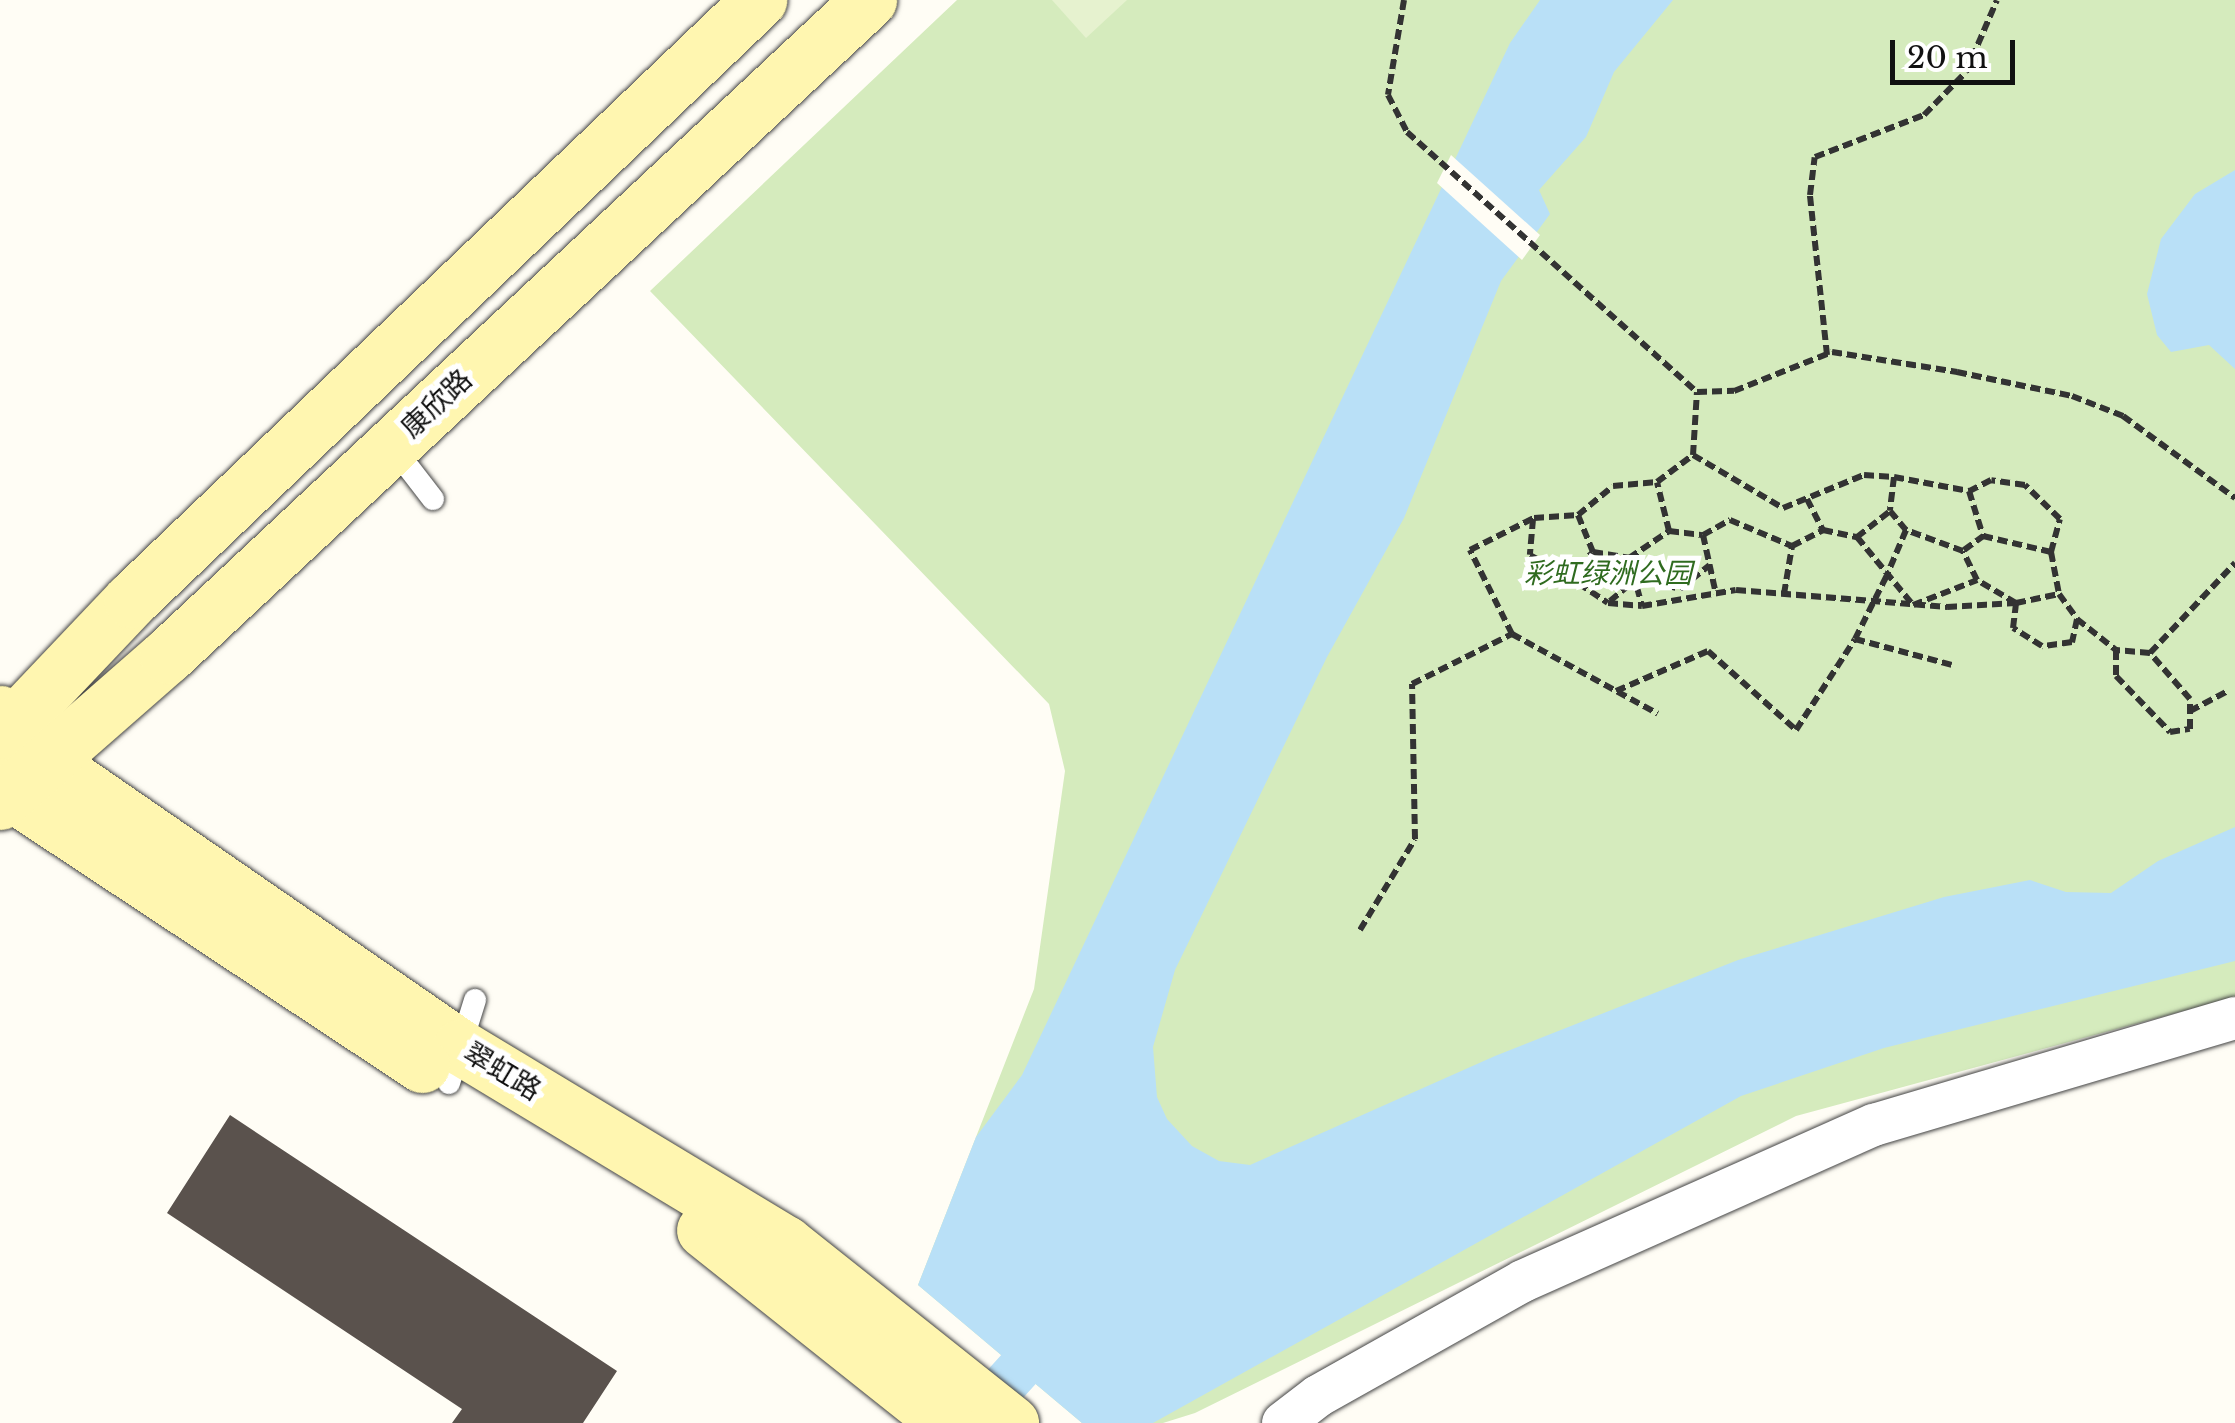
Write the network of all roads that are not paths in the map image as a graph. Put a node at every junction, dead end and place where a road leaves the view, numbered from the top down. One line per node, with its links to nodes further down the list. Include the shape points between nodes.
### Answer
1 (760, 0): 5 (street, via 131,600)
2 (869, 0): 3 (street, 康欣路)
3 (392, 446): 4 (lane); 5 (street, 康欣路)
4 (433, 498)
5 (10, 760): 7 (street, 翠虹路, via 784,1243)
6 (2235, 1018): 10 (street, via 1874,1125 1524,1281 1318,1396)
7 (876, 1336): 8 (street, 翠虹路); 9 (street, 翠虹路)
8 (946, 1423)
9 (1011, 1423)
10 (1282, 1423)

